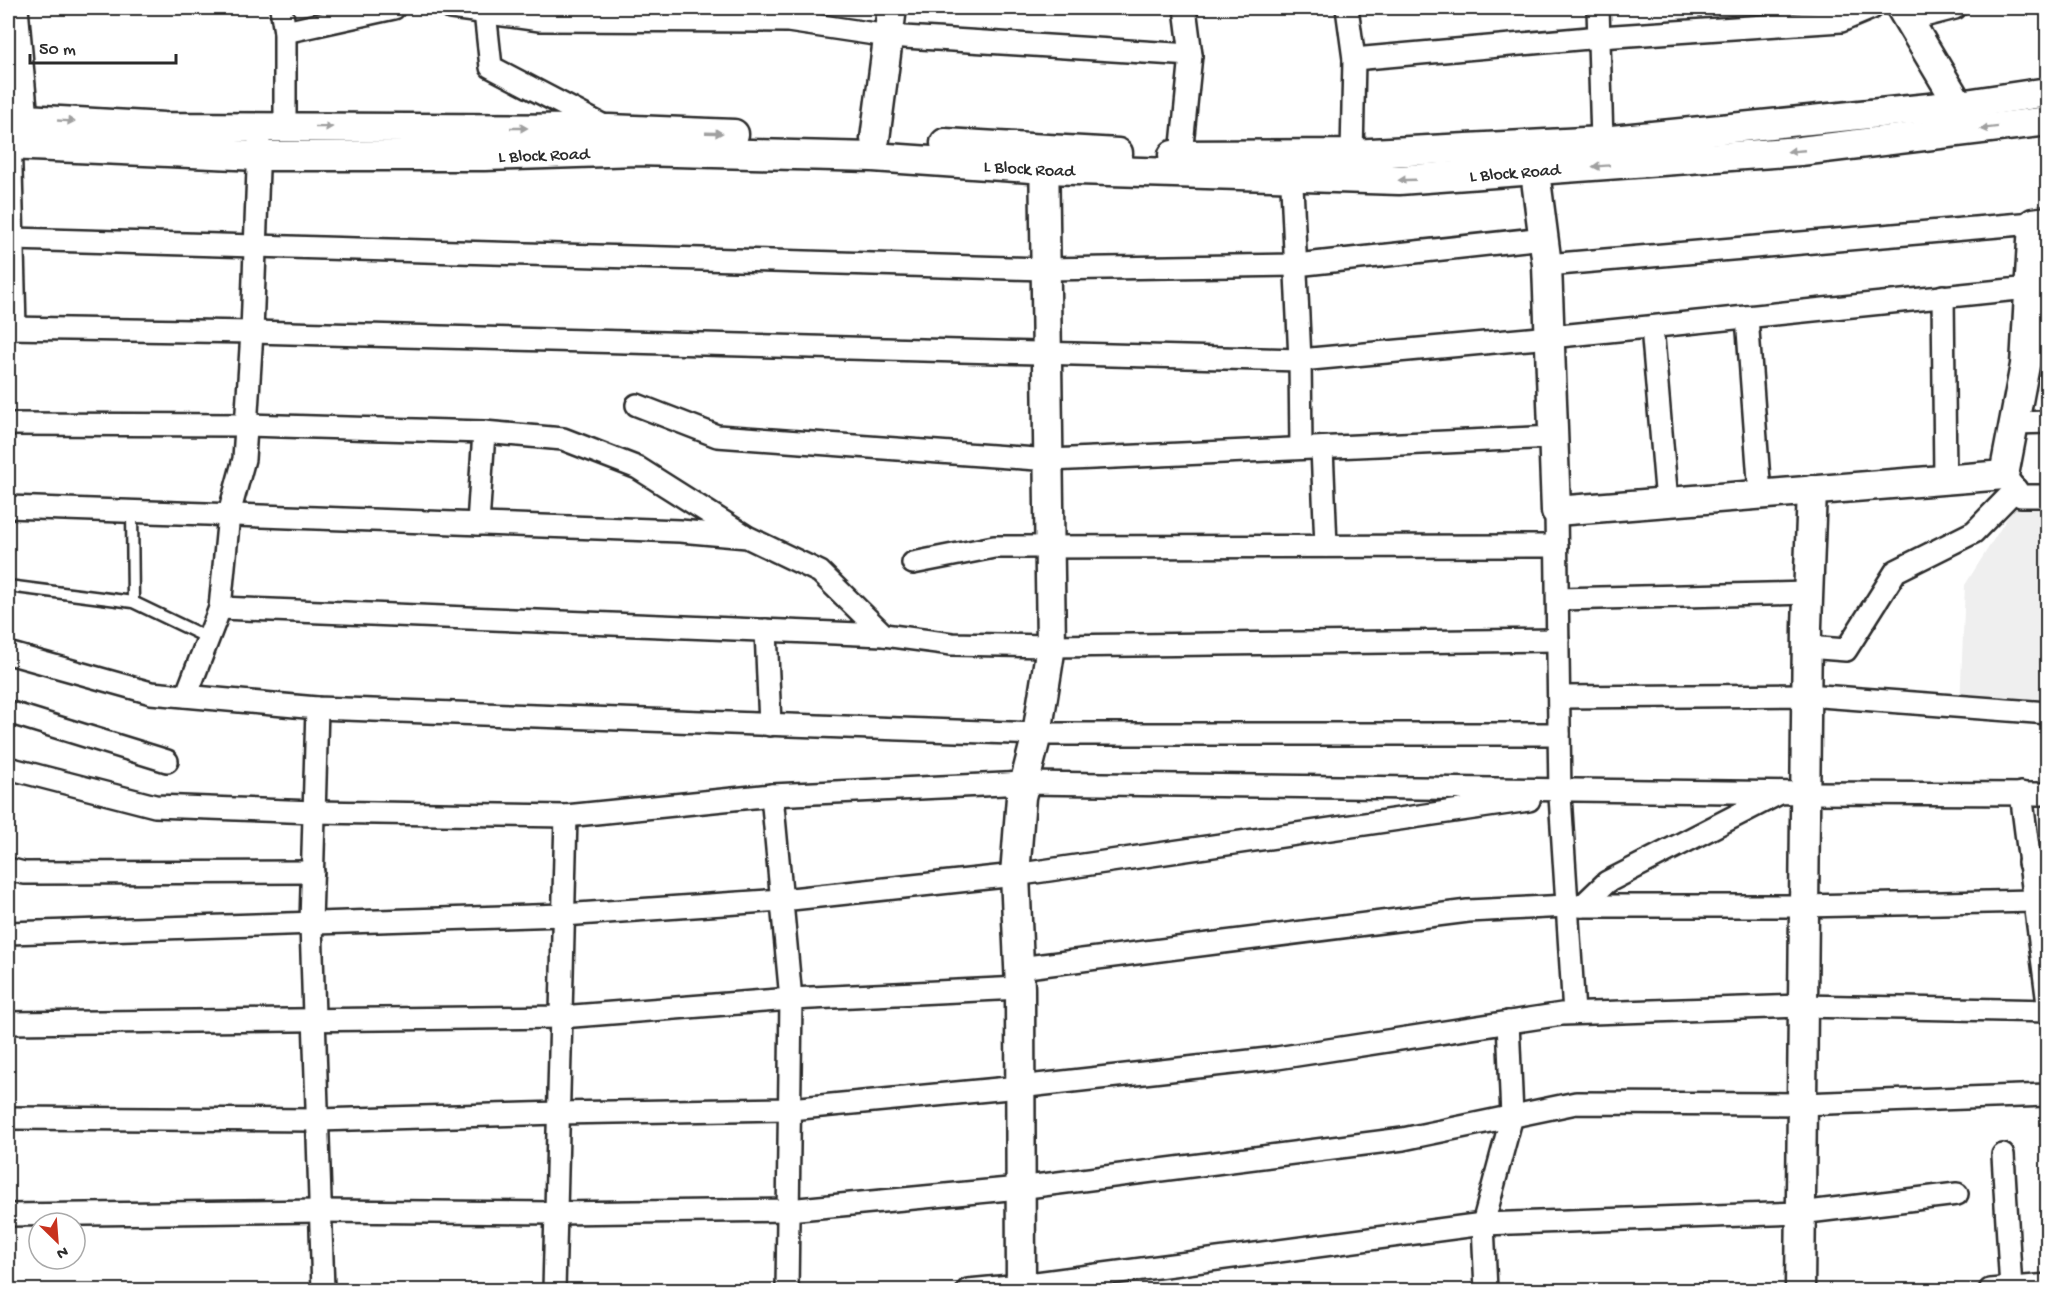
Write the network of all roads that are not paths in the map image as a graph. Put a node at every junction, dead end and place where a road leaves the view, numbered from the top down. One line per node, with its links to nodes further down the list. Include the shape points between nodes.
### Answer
1 (17, 8): 22 (street)
2 (280, 8): 13 (street)
3 (394, 8): 13 (street)
4 (451, 8): 11 (street)
5 (892, 8): 14 (main road)
6 (1185, 8): 16 (street)
7 (1347, 8): 17 (street)
8 (1598, 8): 15 (street)
9 (1872, 8): 15 (street, via 1841,21)
10 (1955, 8): 12 (street)
11 (485, 12): 14 (street, via 540,20 788,21); 23 (street, via 491,67)
12 (1904, 14): 19 (main road)
13 (285, 32): 21 (street)
14 (888, 36): 16 (street); 24 (main road)
15 (1599, 37): 17 (street); 25 (street)
16 (1191, 56): 27 (street)
17 (1354, 59): 26 (street)
18 (2048, 92): 19 (main road, L Block Road)
19 (1959, 105): 25 (main road, L Block Road)
20 (2048, 121): 31 (main road, L Block Road, one-way to 31, via 1800,151)
21 (272, 127): 22 (main road, L Block Road, one-way to 21); 23 (main road, L Block Road, one-way to 23); 28 (street)
22 (13, 129): 28 (main road, L Block Road); 33 (street)
23 (609, 129): 24 (main road, L Block Road, one-way to 24)
24 (875, 139): 29 (main road, L Block Road)
25 (1602, 141): 26 (main road, L Block Road)
26 (1352, 154): 30 (main road, L Block Road)
27 (1181, 155): 29 (main road, L Block Road); 30 (main road, L Block Road)
28 (259, 156): 29 (main road, L Block Road, via 637,151); 34 (street)
29 (1045, 159): 30 (main road, L Block Road); 37 (main road)
30 (1291, 167): 31 (main road, L Block Road, one-way to 30, via 1400,180); 36 (street)
31 (1535, 172): 35 (main road)
32 (2040, 222): 35 (street); 38 (main road)
33 (13, 239): 34 (street); 42 (street)
34 (255, 246): 37 (street); 43 (street)
35 (1546, 252): 36 (street); 44 (main road)
36 (1296, 265): 37 (street); 47 (street)
37 (1045, 269): 46 (main road)
38 (2038, 287): 39 (street); 45 (main road)
39 (1943, 296): 40 (street); 57 (street)
40 (1747, 317): 41 (street); 60 (street)
41 (1652, 327): 44 (street); 62 (street)
42 (11, 328): 43 (street)
43 (252, 332): 46 (street); 52 (street)
44 (1550, 337): 47 (street); 54 (main road)
45 (2037, 345): 50 (main road, via 2025,365)
46 (1047, 354): 47 (street); 56 (main road)
47 (1300, 360): 55 (street)
48 (637, 405): 56 (street, via 717,436)
49 (2048, 422): 50 (street)
50 (2014, 423): 58 (main road)
51 (8, 424): 52 (street)
52 (246, 425): 53 (street); 66 (street, via 244,459)
53 (484, 432): 67 (street); 68 (street, via 563,439 638,468)
54 (1554, 437): 55 (street); 65 (main road)
55 (1312, 448): 56 (street); 70 (street)
56 (1050, 460): 69 (main road)
57 (1945, 479): 58 (main road); 59 (main road)
58 (2010, 482): 61 (street, via 2021,496); 83 (street, via 1974,532 1896,571 1846,650)
59 (1812, 490): 60 (main road); 74 (main road)
60 (1760, 494): 62 (main road)
61 (2048, 496)
62 (1667, 502): 65 (main road)
63 (8, 507): 64 (street)
64 (132, 511): 66 (street); 76 (lane)
65 (1556, 511): 71 (street)
66 (229, 514): 67 (street); 77 (street)
67 (478, 524): 68 (street)
68 (747, 537): 79 (street, via 820,572)
69 (1050, 545): 70 (street); 72 (street, via 994,547); 82 (main road)
70 (1326, 546): 71 (street)
71 (1557, 546): 75 (street)
72 (913, 563)
73 (8, 586): 76 (lane)
74 (1808, 593): 75 (street); 83 (main road)
75 (1557, 599): 81 (street)
76 (133, 602): 80 (lane)
77 (220, 608): 78 (street); 80 (street)
78 (766, 630): 79 (street); 91 (street)
79 (884, 635): 82 (street, via 952,644)
80 (208, 638): 86 (street)
81 (1558, 640): 82 (street); 87 (street)
82 (1051, 646): 92 (main road)
83 (1807, 647): 85 (main road)
84 (8, 653): 86 (street, via 151,693)
85 (1807, 695): 87 (street); 90 (street); 98 (main road)
86 (186, 696): 88 (street)
87 (1559, 697): 93 (street)
88 (317, 708): 91 (street); 102 (street)
89 (8, 712): 94 (street)
90 (2048, 713)
91 (770, 725): 92 (street)
92 (1037, 734): 93 (street); 96 (main road)
93 (1559, 734): 97 (street)
94 (167, 761)
95 (8, 768): 102 (street, via 155,806)
96 (1025, 783): 97 (street); 101 (street); 107 (main road)
97 (1560, 793): 98 (street); 107 (street); 110 (street)
98 (1794, 793): 99 (street); 110 (street, via 1607,882); 111 (main road)
99 (2021, 793): 100 (street); 104 (street)
100 (2048, 794)
101 (772, 795): 103 (street); 108 (street)
102 (315, 812): 103 (street); 106 (street)
103 (566, 816): 112 (street)
104 (2038, 863): 109 (street)
105 (8, 869): 106 (street, via 24,873)
106 (313, 872): 113 (street)
107 (1016, 875): 108 (street); 116 (main road)
108 (782, 900): 112 (street); 117 (street)
109 (2034, 901): 111 (street); 115 (street)
110 (1574, 906): 111 (street); 116 (street, via 1468,911); 121 (street)
111 (1804, 906): 119 (main road)
112 (563, 915): 113 (street); 122 (street)
113 (312, 924): 114 (street); 123 (street)
114 (8, 933)
115 (2044, 944): 118 (street)
116 (1019, 978): 117 (street); 126 (main road)
117 (791, 999): 122 (street); 129 (street)
118 (2048, 1004)
119 (1802, 1006): 120 (street); 121 (street); 128 (main road)
120 (2048, 1011)
121 (1574, 1013): 124 (street)
122 (561, 1017): 123 (street); 130 (street)
123 (315, 1020): 125 (street); 133 (street)
124 (1508, 1022): 126 (street, via 1277,1058); 131 (street)
125 (8, 1023)
126 (1019, 1087): 129 (street); 135 (main road)
127 (2048, 1095): 128 (street)
128 (1801, 1104): 131 (street, via 1576,1103); 140 (main road)
129 (790, 1109): 130 (street); 137 (street)
130 (558, 1113): 133 (street); 139 (street)
131 (1512, 1116): 135 (street, via 1403,1139); 142 (street)
132 (8, 1118): 133 (street)
133 (318, 1120): 138 (street)
134 (2003, 1155): 145 (street)
135 (1019, 1188): 137 (street); 144 (main road)
136 (1957, 1194): 140 (street)
137 (788, 1210): 139 (street); 148 (street)
138 (320, 1212): 139 (street); 141 (street); 146 (street)
139 (556, 1213): 147 (street)
140 (1800, 1213): 142 (street); 151 (main road)
141 (8, 1215)
142 (1483, 1224): 144 (street); 150 (street)
143 (2048, 1285): 145 (street)
144 (1021, 1288): 149 (street)
145 (2001, 1289)
146 (323, 1290)
147 (554, 1290)
148 (787, 1290)
149 (968, 1290)
150 (1486, 1290)
151 (1800, 1290)

